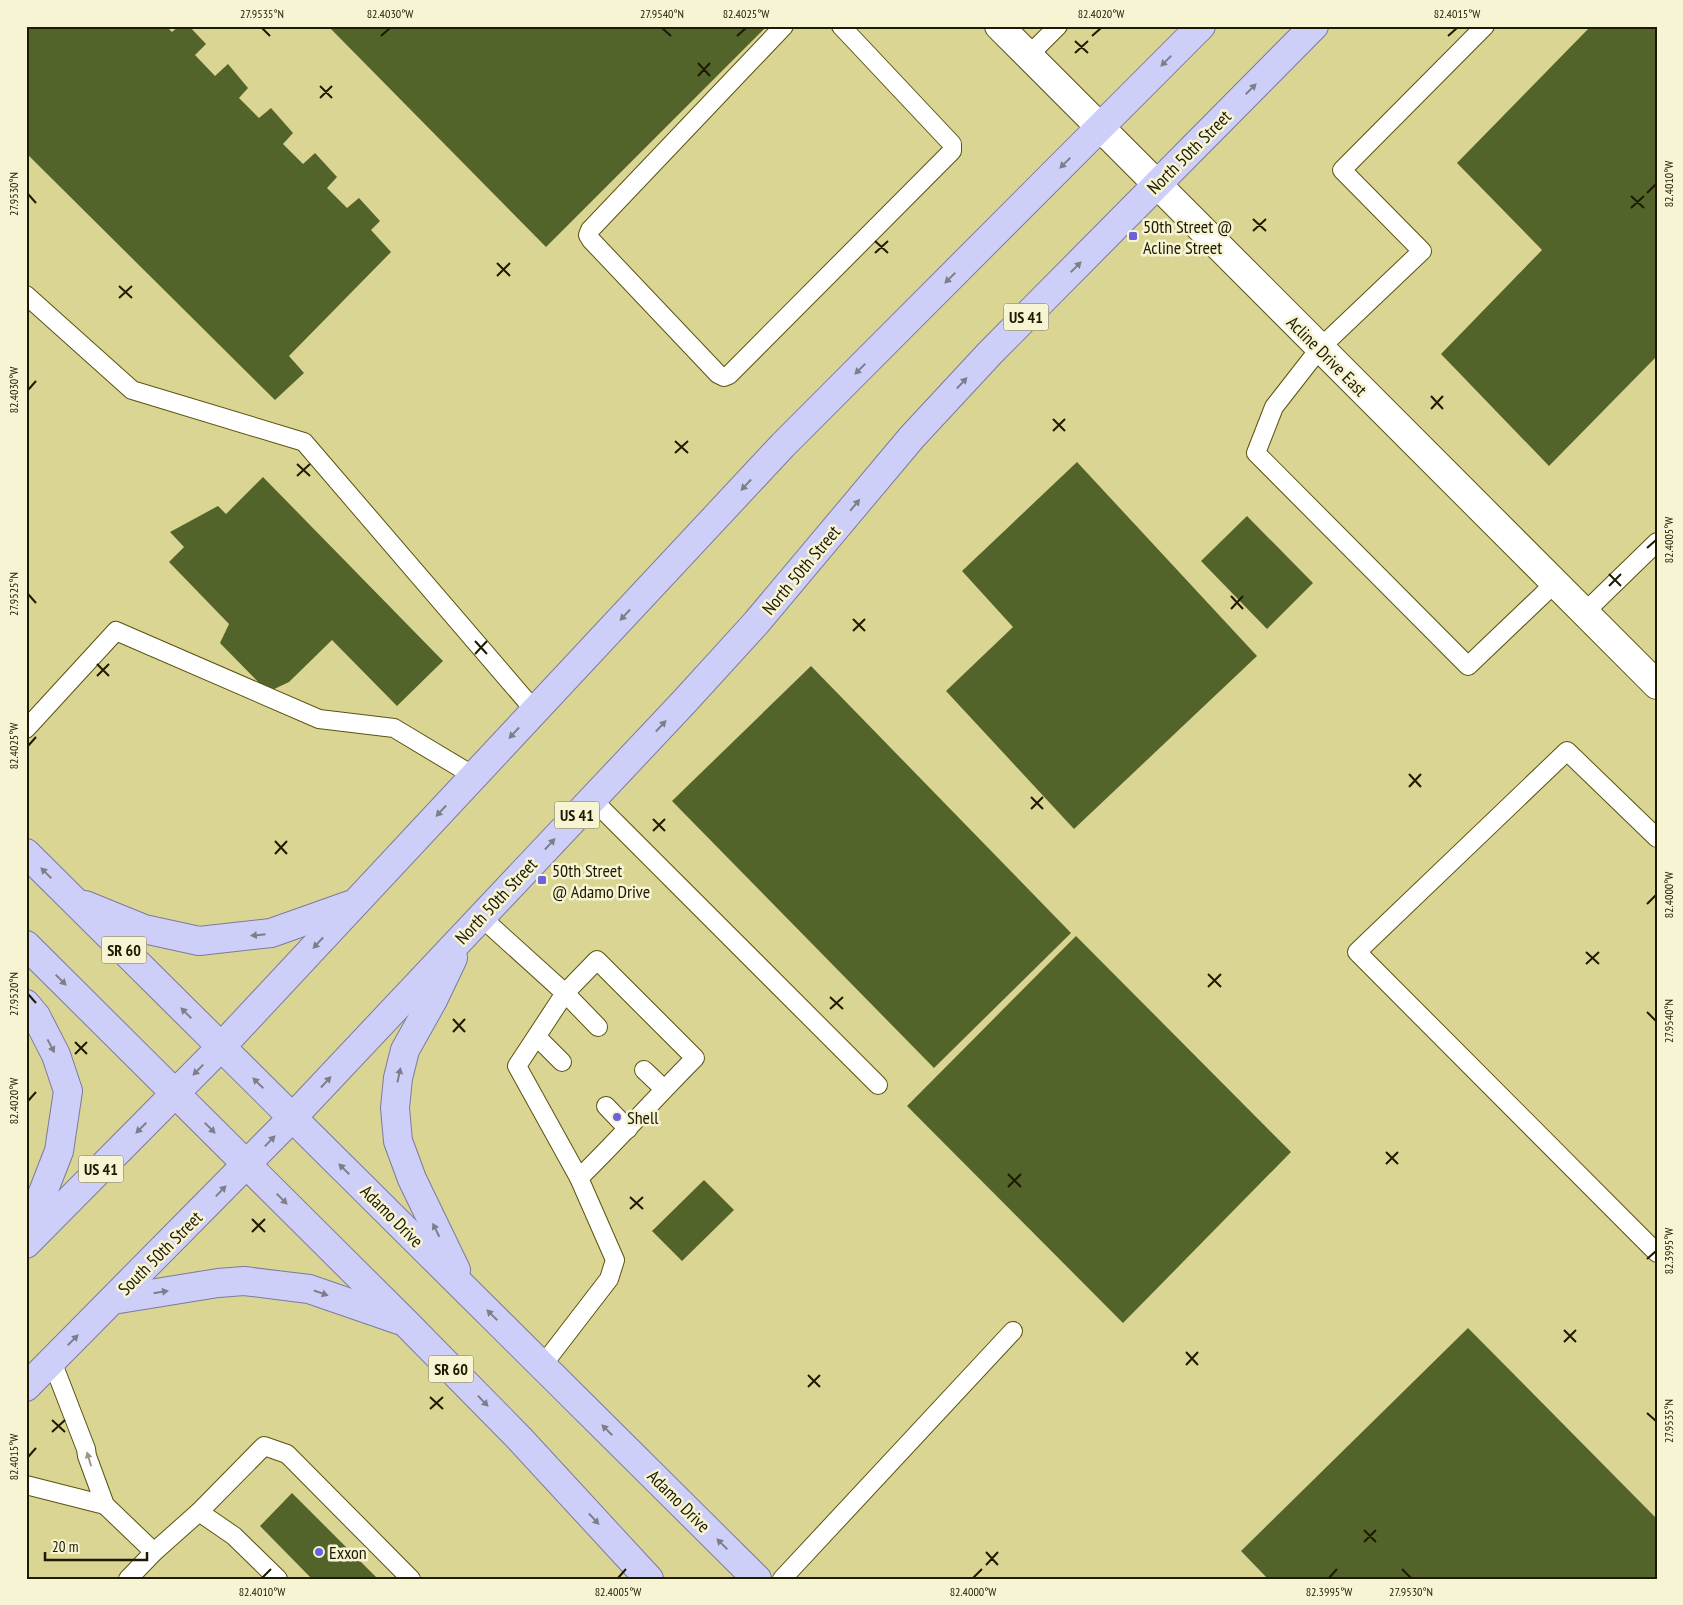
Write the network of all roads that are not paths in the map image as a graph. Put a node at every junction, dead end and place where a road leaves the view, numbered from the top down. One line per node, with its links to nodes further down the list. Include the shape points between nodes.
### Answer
1 (784, 26): 2 (lane, via 588,235 724,377 952,151 952,144)
2 (841, 26)
3 (998, 26): 8 (street, Acline Drive East)
4 (1058, 26): 8 (lane)
5 (1200, 26): 9 (main road, US 41, one-way to 9)
6 (1314, 26): 10 (main road, North 50th Street / US 41, one-way to 6)
7 (1485, 26): 12 (lane, via 1342,170 1422,251)
8 (1028, 56): 9 (street, Acline Drive East)
9 (1100, 128): 10 (street, Acline Drive East); 17 (main road, US 41, one-way to 17, via 784,445)
10 (1156, 185): 12 (street, Acline Drive East); 20 (main road, North 50th Street / US 41, one-way to 10, via 756,623 912,437)
11 (26, 295): 17 (lane, via 132,390 304,442)
12 (1320, 348): 14 (street, Acline Drive East); 14 (lane, via 1274,407 1256,453 1468,666)
13 (1657, 542): 15 (lane)
14 (1555, 583): 15 (street, Acline Drive East)
15 (1584, 612): 16 (street, Acline Drive East)
16 (1657, 685)
17 (535, 711): 19 (main road, US 41, one-way to 19)
18 (26, 728): 19 (lane, via 116,632 319,719 394,728)
19 (474, 776): 24 (main road, US 41, one-way to 24)
20 (592, 800): 25 (main road, North 50th Street / US 41, one-way to 20); 34 (lane)
21 (1657, 838): 44 (lane, via 1568,751 1357,952)
22 (26, 854): 23 (main road, Adamo Drive / SR 60, one-way to 22)
23 (74, 901): 24 (main road, one-way to 23, via 271,933 199,941 144,929); 31 (main road, Adamo Drive / SR 60, one-way to 23)
24 (354, 904): 31 (main road, US 41, one-way to 31)
25 (473, 925): 27 (lane); 38 (main road, North 50th Street / US 41, one-way to 25); 45 (main road, one-way to 25, via 412,1179 398,1141 395,1108 405,1050)
26 (26, 945): 36 (main road, SR 60, one-way to 36)
27 (565, 994): 29 (lane); 30 (lane); 35 (lane, via 597,960 695,1058)
28 (26, 1004): 42 (main road, one-way to 42, via 36,1016 56,1055 68,1091 59,1151)
29 (598, 1027)
30 (537, 1036): 32 (lane); 41 (lane, via 517,1066)
31 (221, 1047): 36 (main road, US 41, one-way to 36); 38 (main road, Adamo Drive / SR 60, one-way to 31)
32 (562, 1062)
33 (644, 1070): 35 (lane)
34 (878, 1085)
35 (664, 1089): 39 (lane)
36 (176, 1094): 40 (main road, SR 60, one-way to 40); 43 (main road, US 41, one-way to 43)
37 (606, 1106): 39 (lane)
38 (292, 1118): 40 (main road, South 50th Street / US 41, one-way to 38); 45 (main road, Adamo Drive / SR 60, one-way to 38)
39 (628, 1129): 41 (lane)
40 (247, 1164): 46 (main road, South 50th Street / US 41, one-way to 40); 47 (main road, SR 60, one-way to 47)
41 (579, 1178): 50 (lane, via 615,1260 609,1279)
42 (26, 1236)
43 (26, 1244)
44 (1657, 1253)
45 (465, 1289): 50 (main road, Adamo Drive / SR 60, one-way to 45)
46 (113, 1300): 47 (main road, one-way to 47, via 244,1281 309,1289); 49 (main road, South 50th Street / US 41, one-way to 46)
47 (406, 1323): 59 (main road, SR 60, one-way to 59, via 519,1438)
48 (1013, 1331): 61 (lane)
49 (52, 1360): 51 (main road, South 50th Street / US 41); 53 (lane, one-way to 49)
50 (542, 1366): 60 (main road, Adamo Drive / SR 60, one-way to 50)
51 (26, 1387)
52 (26, 1485): 53 (lane)
53 (105, 1505): 55 (lane)
54 (199, 1512): 55 (lane); 57 (lane, via 234,1536); 58 (lane, via 264,1446 287,1454)
55 (154, 1552): 56 (lane)
56 (128, 1579)
57 (278, 1579)
58 (411, 1579)
59 (649, 1579)
60 (757, 1579)
61 (782, 1579)

